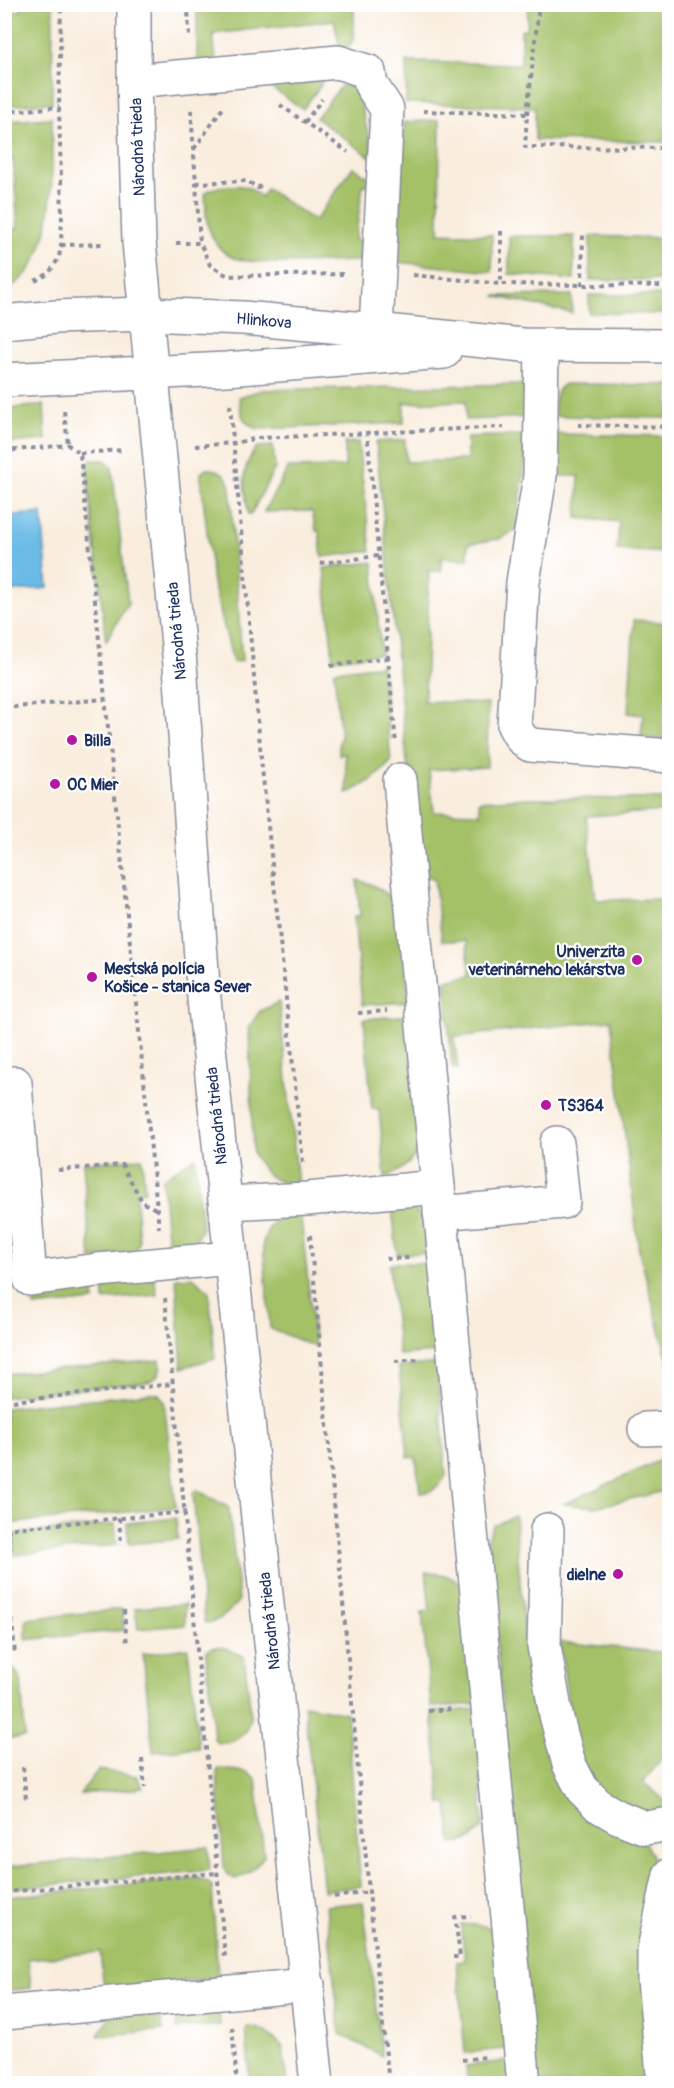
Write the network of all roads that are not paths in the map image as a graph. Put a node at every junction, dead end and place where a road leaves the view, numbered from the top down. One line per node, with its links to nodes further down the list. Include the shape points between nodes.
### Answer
1 (134, 4): 2 (street, Národná trieda)
2 (134, 81): 3 (street, Národná trieda); 5 (street, via 338,62 369,72 371,85 387,109)
3 (145, 314): 4 (street, Hlinkova); 5 (street, Hlinkova); 8 (street, Národná trieda)
4 (4, 322)
5 (376, 330): 6 (street, Hlinkova)
6 (532, 346): 7 (street, Hlinkova); 8 (street, Hlinkova); 10 (street, via 541,426 540,476 523,582 514,726 530,745)
7 (669, 346)
8 (152, 373): 9 (street, Hlinkova); 15 (street, Národná trieda, via 179,653 204,999)
9 (4, 380)
10 (669, 756)
11 (400, 780): 14 (street)
12 (4, 1084): 16 (street, via 15,1083)
13 (557, 1143): 14 (street, via 563,1202)
14 (439, 1200): 15 (street); 25 (street)
15 (226, 1203): 17 (street, Národná trieda)
16 (15, 1229): 17 (street, via 30,1279)
17 (231, 1258): 22 (street, Národná trieda)
18 (547, 1530): 19 (street, via 544,1646 569,1764 582,1789 599,1806 646,1828)
19 (669, 1824)
20 (669, 1875): 21 (street, via 654,1949)
21 (662, 1981): 26 (street)
22 (308, 1985): 23 (street); 24 (street, Národná trieda)
23 (4, 2013)
24 (317, 2084)
25 (524, 2084)
26 (664, 2084)

